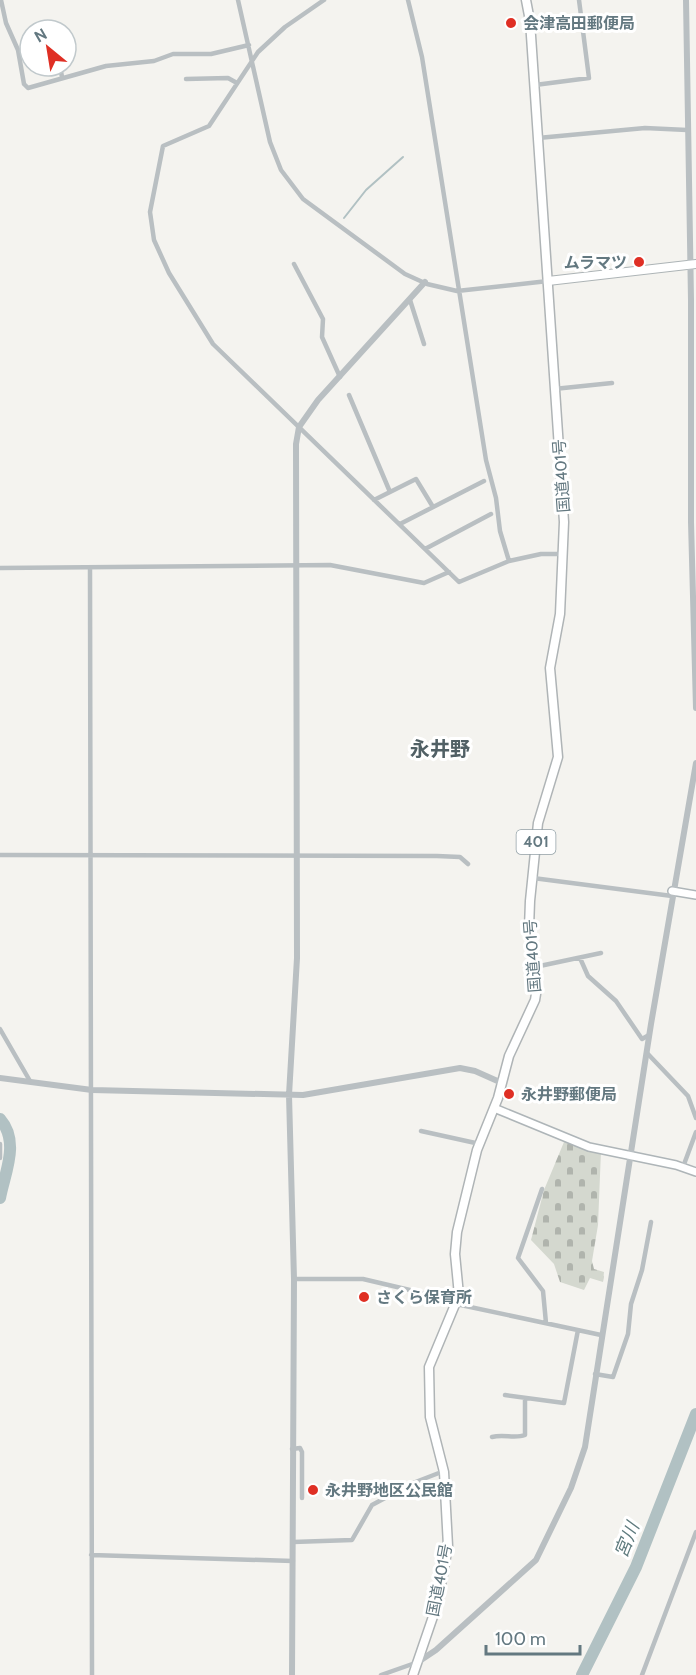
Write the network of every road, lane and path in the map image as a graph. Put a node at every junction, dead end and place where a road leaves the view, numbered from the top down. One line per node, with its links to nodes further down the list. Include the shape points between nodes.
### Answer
1 (2, 0): 9 (street, via 6,23)
2 (238, 0): 8 (street)
3 (324, 0): 10 (street, via 274,35 255,56)
4 (408, 0): 23 (street, via 422,57)
5 (526, 0): 16 (highway, 国道401号 / 401)
6 (579, 0): 16 (street, via 589,78)
7 (686, 0): 17 (street)
8 (249, 45): 10 (street); 11 (street, via 211,54 178,54 153,61 119,63)
9 (18, 50)
10 (253, 64): 15 (street); 22 (street, via 270,142 289,183 325,217 405,274)
11 (78, 73)
12 (24, 78): 13 (street, via 26,87)
13 (58, 78)
14 (186, 79): 15 (street, via 228,78)
15 (237, 83): 30 (street, via 209,126 163,146 150,212 154,240 169,273 213,344)
16 (535, 85): 18 (highway, 国道401号 / 401)
17 (687, 130): 18 (street, via 645,128); 20 (street)
18 (538, 138): 21 (highway, 国道401号 / 401)
19 (294, 264): 26 (street, via 323,319 322,337)
20 (693, 264): 21 (main road); 44 (street)
21 (548, 281): 23 (street); 28 (highway, 国道401号 / 401)
22 (425, 282): 23 (street); 24 (street)
23 (457, 291): 39 (street, via 487,468)
24 (410, 300): 25 (street); 26 (street)
25 (424, 344)
26 (340, 377): 30 (street)
27 (612, 383): 28 (street)
28 (554, 389): 38 (highway, 国道401号 / 401)
29 (349, 395): 32 (street)
30 (299, 427): 33 (street); 40 (street)
31 (484, 481): 34 (street)
32 (390, 492): 33 (street); 34 (street, via 416,478)
33 (375, 500): 36 (street)
34 (433, 507): 36 (street)
35 (491, 514): 37 (street)
36 (400, 524): 37 (street)
37 (425, 549): 43 (street)
38 (564, 554): 39 (street); 51 (highway, 国道401号 / 401, via 559,624 550,668 558,757 538,823)
39 (509, 561): 43 (street, via 466,581 459,582)
40 (295, 567): 42 (street); 43 (street, via 351,568 424,584); 49 (street)
41 (0, 568): 42 (street)
42 (90, 569): 48 (street)
43 (449, 572)
44 (696, 682): 45 (street)
45 (696, 708)
46 (696, 763): 52 (street)
47 (0, 855): 48 (street)
48 (92, 856): 49 (street); 63 (street)
49 (296, 856): 50 (street, via 460,857); 64 (street, via 297,958)
50 (468, 864)
51 (533, 878): 52 (street); 56 (highway, 国道401号 / 401, via 529,927)
52 (672, 893): 53 (main road); 58 (street)
53 (696, 895)
54 (601, 953): 55 (street)
55 (580, 958): 56 (street); 58 (street, via 588,976 616,1001 642,1039)
56 (535, 967): 62 (highway, 国道401号 / 401, via 535,1000 509,1056)
57 (0, 1029): 61 (street)
58 (649, 1035): 59 (street)
59 (646, 1053): 66 (street, via 688,1096); 71 (street)
60 (0, 1078): 61 (street)
61 (30, 1081): 63 (street)
62 (502, 1083): 64 (street, via 460,1068); 65 (highway, 国道401号 / 401)
63 (92, 1090): 64 (street); 91 (street)
64 (289, 1095): 77 (street)
65 (494, 1108): 70 (highway, 国道401号 / 401); 71 (main road, via 589,1148)
66 (696, 1118)
67 (421, 1131): 70 (street)
68 (696, 1132): 73 (street)
69 (0, 1143): 72 (street)
70 (480, 1144): 78 (highway, 国道401号 / 401, via 457,1230 455,1254 460,1291)
71 (630, 1155): 73 (main road); 81 (street)
72 (0, 1158)
73 (683, 1167): 74 (main road)
74 (696, 1172)
75 (542, 1190): 79 (street, via 518,1258 543,1291)
76 (651, 1222): 82 (street, via 631,1304 628,1334 615,1374 608,1378)
77 (294, 1279): 78 (street, via 357,1278); 86 (street)
78 (456, 1304): 79 (street); 87 (highway, 国道401号 / 401, via 428,1376 430,1417)
79 (546, 1323): 80 (street)
80 (578, 1330): 81 (street); 84 (street, via 564,1404)
81 (602, 1335): 82 (street)
82 (595, 1374): 93 (street, via 585,1447 571,1488 536,1560)
83 (505, 1395): 84 (street)
84 (525, 1399): 85 (street, via 525,1435)
85 (492, 1437)
86 (292, 1449): 88 (street, via 300,1448 302,1452); 90 (street)
87 (444, 1471): 90 (street, via 372,1505 352,1539); 93 (highway, 国道401号 / 401, via 447,1556 438,1602)
88 (302, 1498)
89 (696, 1532): 98 (street)
90 (293, 1542): 92 (street)
91 (91, 1555): 92 (street); 94 (street)
92 (293, 1561): 95 (street)
93 (418, 1662): 96 (street); 97 (highway, 国道401号 / 401)
94 (92, 1675)
95 (292, 1675)
96 (381, 1675)
97 (413, 1675)
98 (642, 1675)

